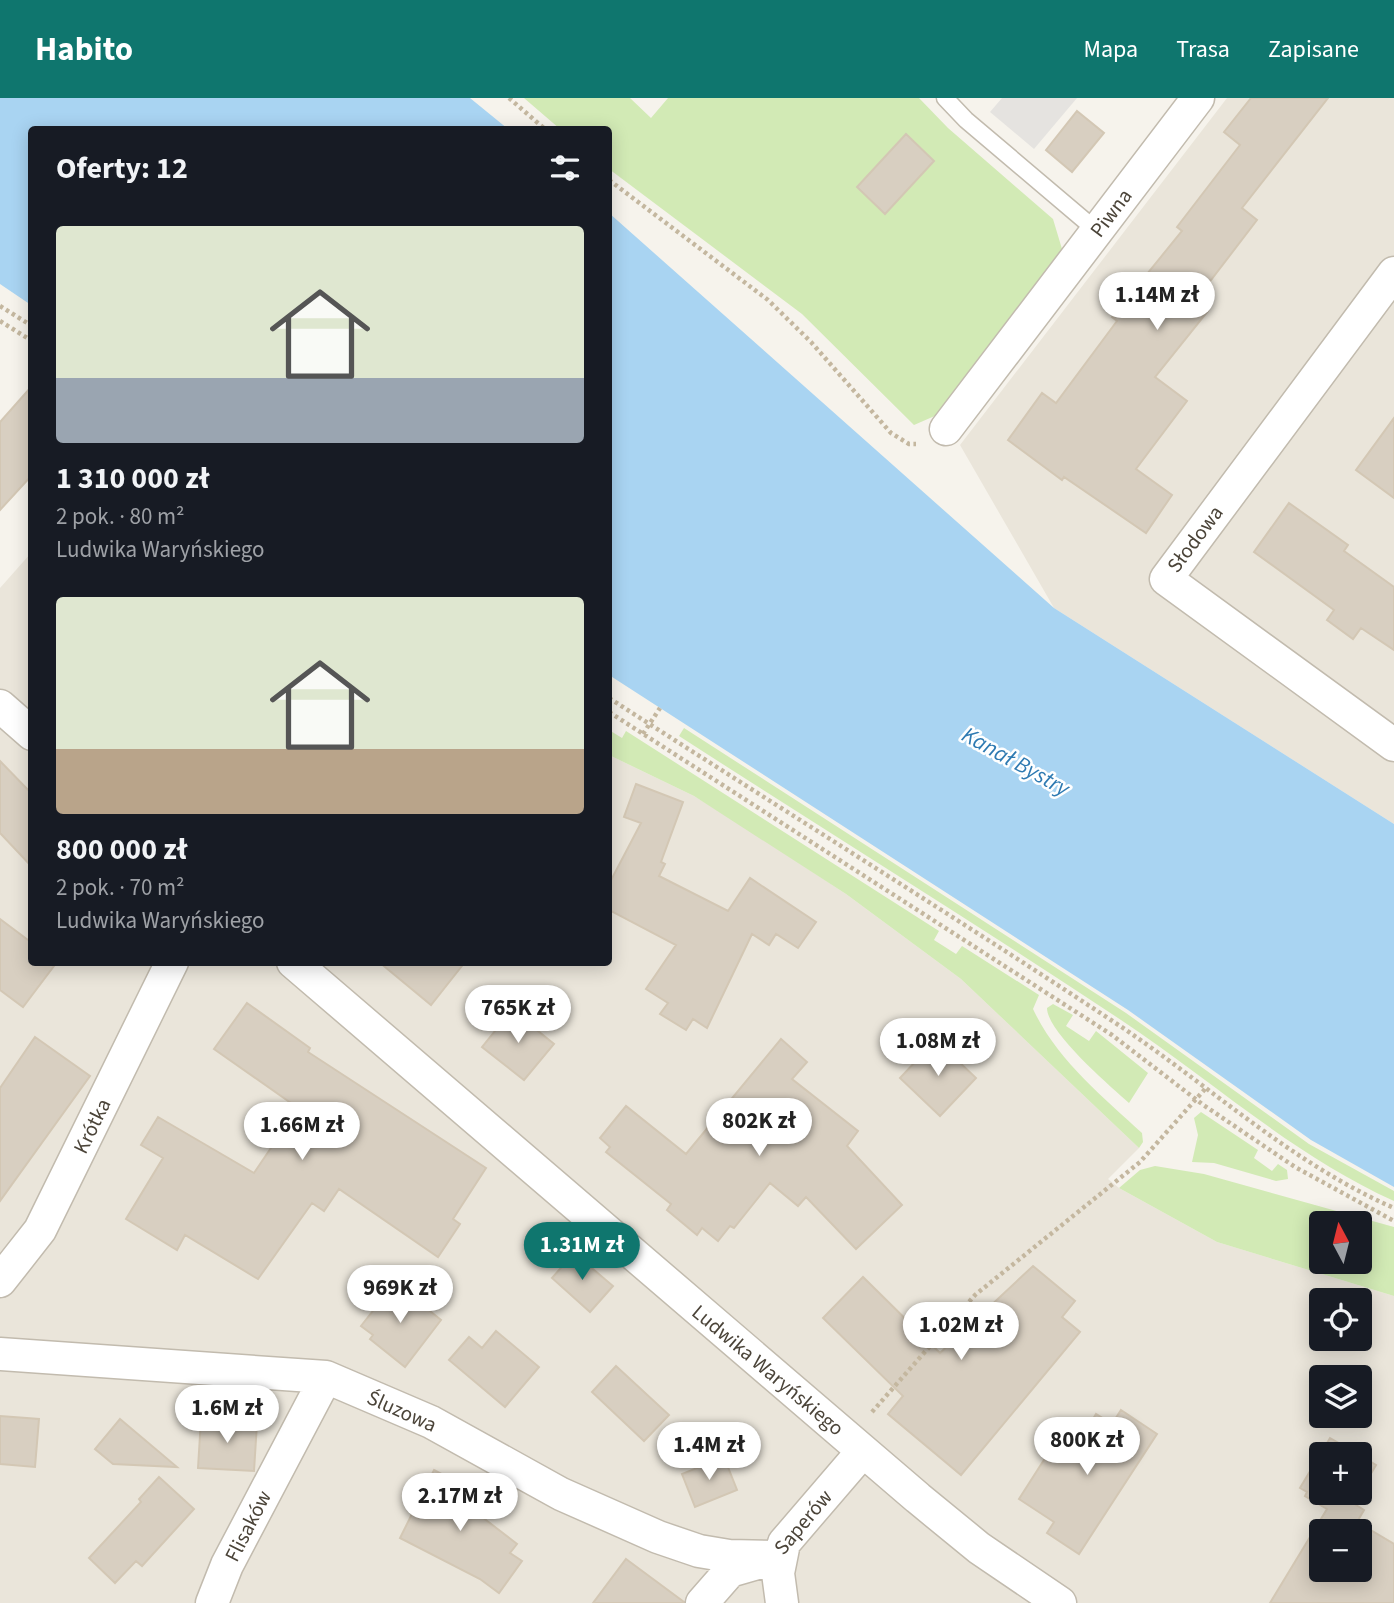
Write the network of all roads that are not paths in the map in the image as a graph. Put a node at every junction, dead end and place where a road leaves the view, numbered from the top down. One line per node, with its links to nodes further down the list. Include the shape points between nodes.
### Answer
1 (945, 98): 3 (lane)
2 (1198, 98): 3 (street, Piwna)
3 (1097, 231): 5 (street, Piwna)
4 (1394, 273): 8 (street, Słodowa, via 1166,579)
5 (946, 429)
6 (0, 706): 7 (street)
7 (28, 730)
8 (1394, 745)
9 (170, 966): 11 (street, Krótka, via 40,1230)
10 (298, 966): 14 (street, Ludwika Waryńskiego)
11 (0, 1281)
12 (0, 1354): 13 (street, Śluzowa)
13 (326, 1377): 15 (street, Śluzowa, via 430,1422 561,1494 658,1537 719,1554); 16 (street, Flisaków, via 227,1565)
14 (856, 1444): 15 (street, Saperów, via 793,1530); 19 (street, Ludwika Waryńskiego, via 979,1548)
15 (779, 1557): 17 (street, Saperów, via 730,1571); 18 (street)
16 (212, 1603)
17 (702, 1603)
18 (782, 1603)
19 (1060, 1603)

